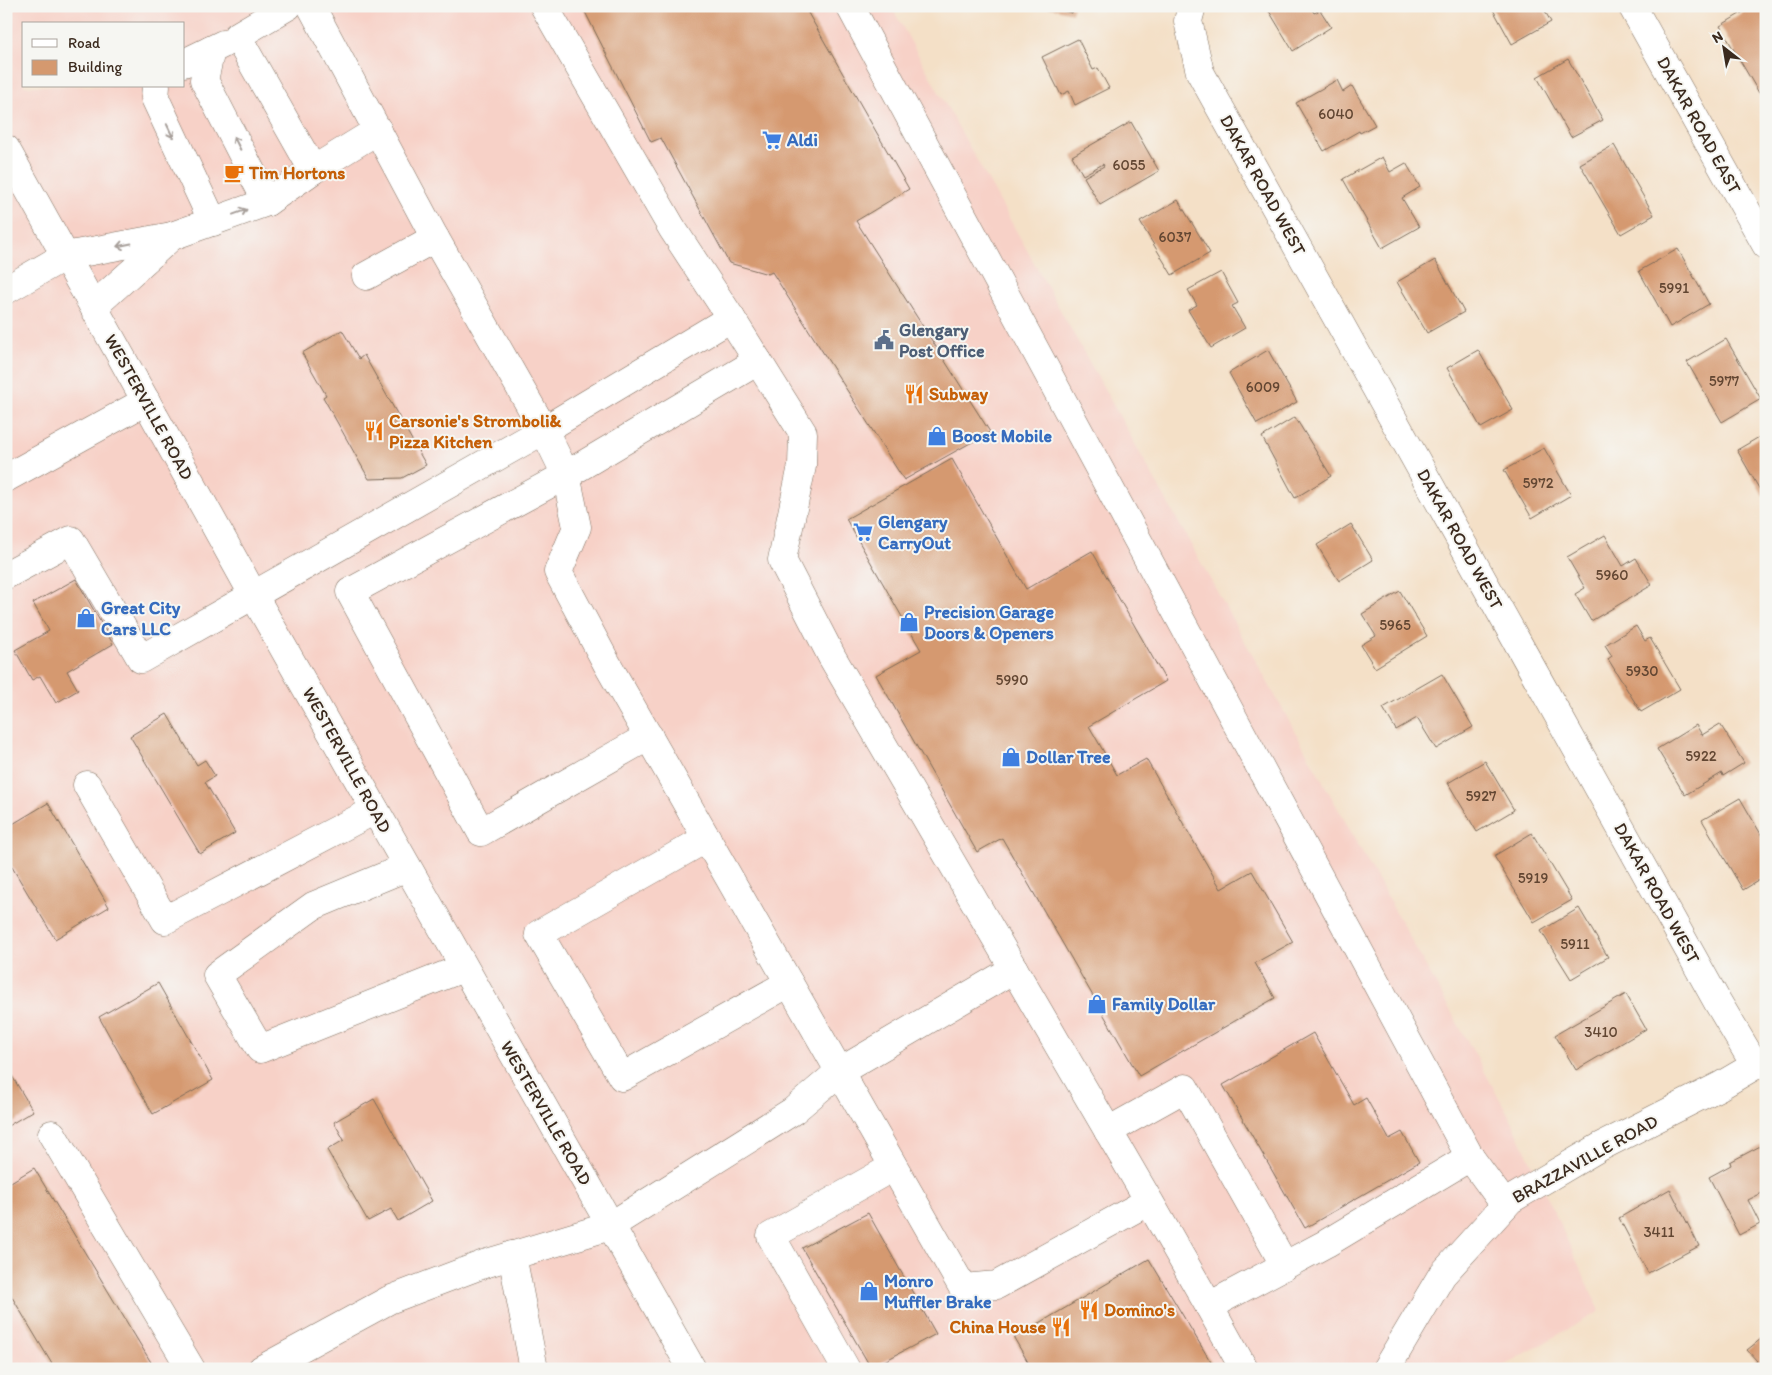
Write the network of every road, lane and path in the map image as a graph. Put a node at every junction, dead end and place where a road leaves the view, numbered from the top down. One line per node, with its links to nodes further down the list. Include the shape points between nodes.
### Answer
1 (288, 6): 7 (street)
2 (310, 6): 11 (street)
3 (544, 6): 23 (street, via 672,228)
4 (850, 6): 43 (street)
5 (1192, 6): 39 (street, DAKAR ROAD WEST, via 1188,21 1200,72 1713,993)
6 (1632, 6): 18 (street, DAKAR ROAD EAST)
7 (237, 36): 8 (street); 13 (street)
8 (211, 50): 9 (street); 14 (street, one-way to 8, via 204,80)
9 (185, 63)
10 (156, 88): 15 (street, one-way to 15, via 155,98)
11 (378, 130): 13 (street); 17 (street)
12 (6, 149): 19 (street, WESTERVILLE ROAD)
13 (313, 170): 14 (street)
14 (267, 202): 15 (street, one-way to 14)
15 (213, 222): 16 (street)
16 (172, 236): 19 (street, one-way to 19); 22 (street)
17 (435, 238): 20 (street); 26 (street)
18 (1766, 245)
19 (65, 256): 21 (street); 22 (street, WESTERVILLE ROAD)
20 (366, 276)
21 (6, 290)
22 (94, 306): 25 (street, WESTERVILLE ROAD)
23 (732, 318): 24 (street); 26 (street)
24 (758, 361): 27 (street); 37 (street, via 803,433 802,466 782,560 832,657)
25 (146, 401): 28 (street); 30 (street, WESTERVILLE ROAD)
26 (544, 430): 27 (street); 30 (street)
27 (566, 475): 31 (street, via 577,527 558,572); 31 (street, via 350,592 481,832)
28 (6, 478)
29 (6, 575): 30 (street, via 71,540 141,658)
30 (254, 596): 33 (street, WESTERVILLE ROAD)
31 (649, 736): 34 (street)
32 (87, 784): 33 (street, via 164,920)
33 (375, 810): 35 (street, WESTERVILLE ROAD)
34 (707, 838): 38 (street); 38 (street, via 539,934 622,1077)
35 (407, 867): 36 (street, WESTERVILLE ROAD); 36 (street, via 313,906 217,975 260,1049)
36 (463, 968): 47 (street, WESTERVILLE ROAD)
37 (1014, 969): 40 (street); 41 (street)
38 (789, 983): 40 (street)
39 (1761, 1062): 46 (street, BRAZZAVILLE ROAD, via 1600,1146)
40 (839, 1072): 44 (street); 47 (street, via 793,1111)
41 (1108, 1131): 45 (street); 49 (street, via 1185,1088)
42 (52, 1134): 51 (street)
43 (1470, 1157): 46 (street); 49 (street)
44 (893, 1167): 45 (street, via 963,1288 997,1284); 55 (street, via 771,1236)
45 (1149, 1201): 50 (street)
46 (1504, 1205): 57 (street, BRAZZAVILLE ROAD, via 1442,1275)
47 (610, 1226): 48 (street); 54 (street, WESTERVILLE ROAD)
48 (512, 1256): 52 (street, via 389,1300); 53 (street)
49 (1285, 1266): 50 (street)
50 (1209, 1306): 56 (street)
51 (191, 1369)
52 (262, 1369)
53 (534, 1369)
54 (692, 1369)
55 (846, 1369)
56 (1244, 1369)
57 (1386, 1369)

